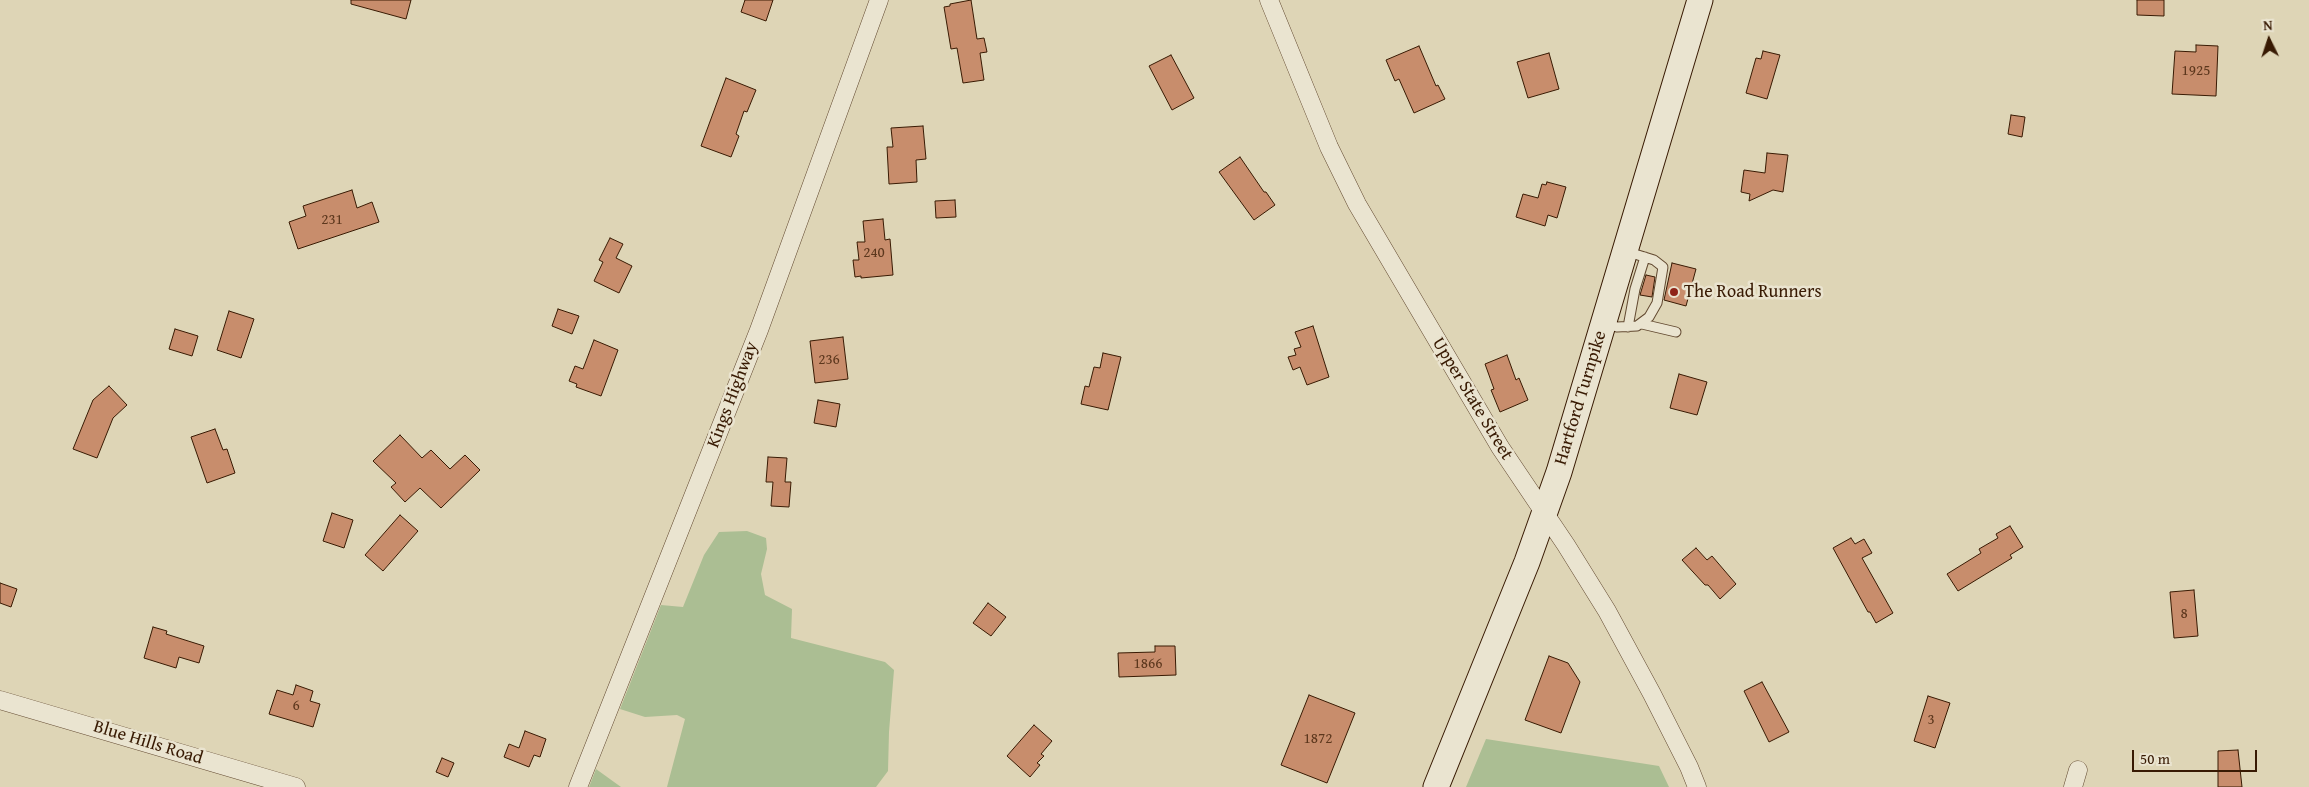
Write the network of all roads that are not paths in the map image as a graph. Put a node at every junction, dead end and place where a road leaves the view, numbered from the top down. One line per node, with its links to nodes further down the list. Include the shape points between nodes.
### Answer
1 (879, 0): 13 (street, Kings Highway, via 759,330)
2 (1269, 0): 9 (street, Upper State Street, via 1329,147 1357,204)
3 (1700, 0): 4 (main road, Hartford Turnpike)
4 (1635, 254): 5 (main road, Hartford Turnpike); 6 (lane, via 1654,260 1663,267 1657,303); 7 (lane, via 1635,289)
5 (1604, 323): 7 (lane); 9 (main road, Hartford Turnpike)
6 (1642, 324): 7 (lane); 8 (lane)
7 (1628, 327)
8 (1676, 332)
9 (1544, 516): 14 (main road, Hartford Turnpike); 15 (street, Upper State Street, via 1607,611)
10 (0, 700): 12 (street, Blue Hills Road)
11 (2078, 770): 16 (street)
12 (296, 787)
13 (578, 787)
14 (1436, 787)
15 (1697, 787)
16 (2072, 787)

